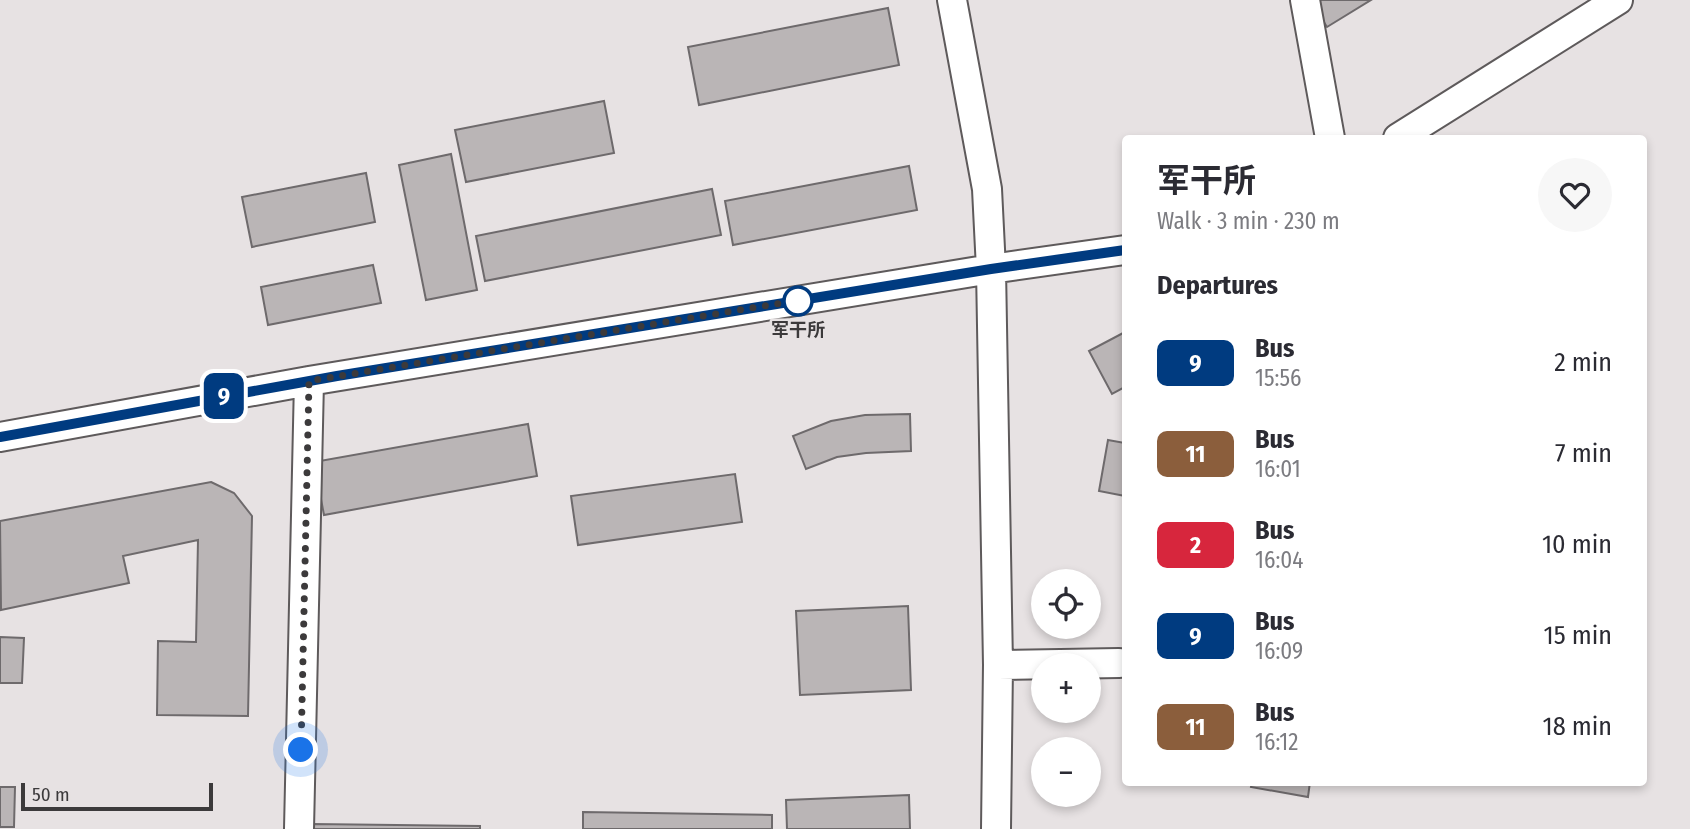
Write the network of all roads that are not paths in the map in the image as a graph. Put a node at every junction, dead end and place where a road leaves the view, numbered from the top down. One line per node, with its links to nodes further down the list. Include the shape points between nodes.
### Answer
1 (953, 0): 7 (street, via 987,189)
2 (1306, 0): 4 (street)
3 (1618, 0): 5 (street)
4 (1329, 135)
5 (1403, 135)
6 (1122, 250): 7 (street)
7 (991, 269): 8 (street); 11 (street)
8 (309, 381): 9 (street); 12 (street)
9 (0, 437)
10 (1119, 663): 11 (street)
11 (998, 665): 13 (street)
12 (299, 829)
13 (996, 829)

